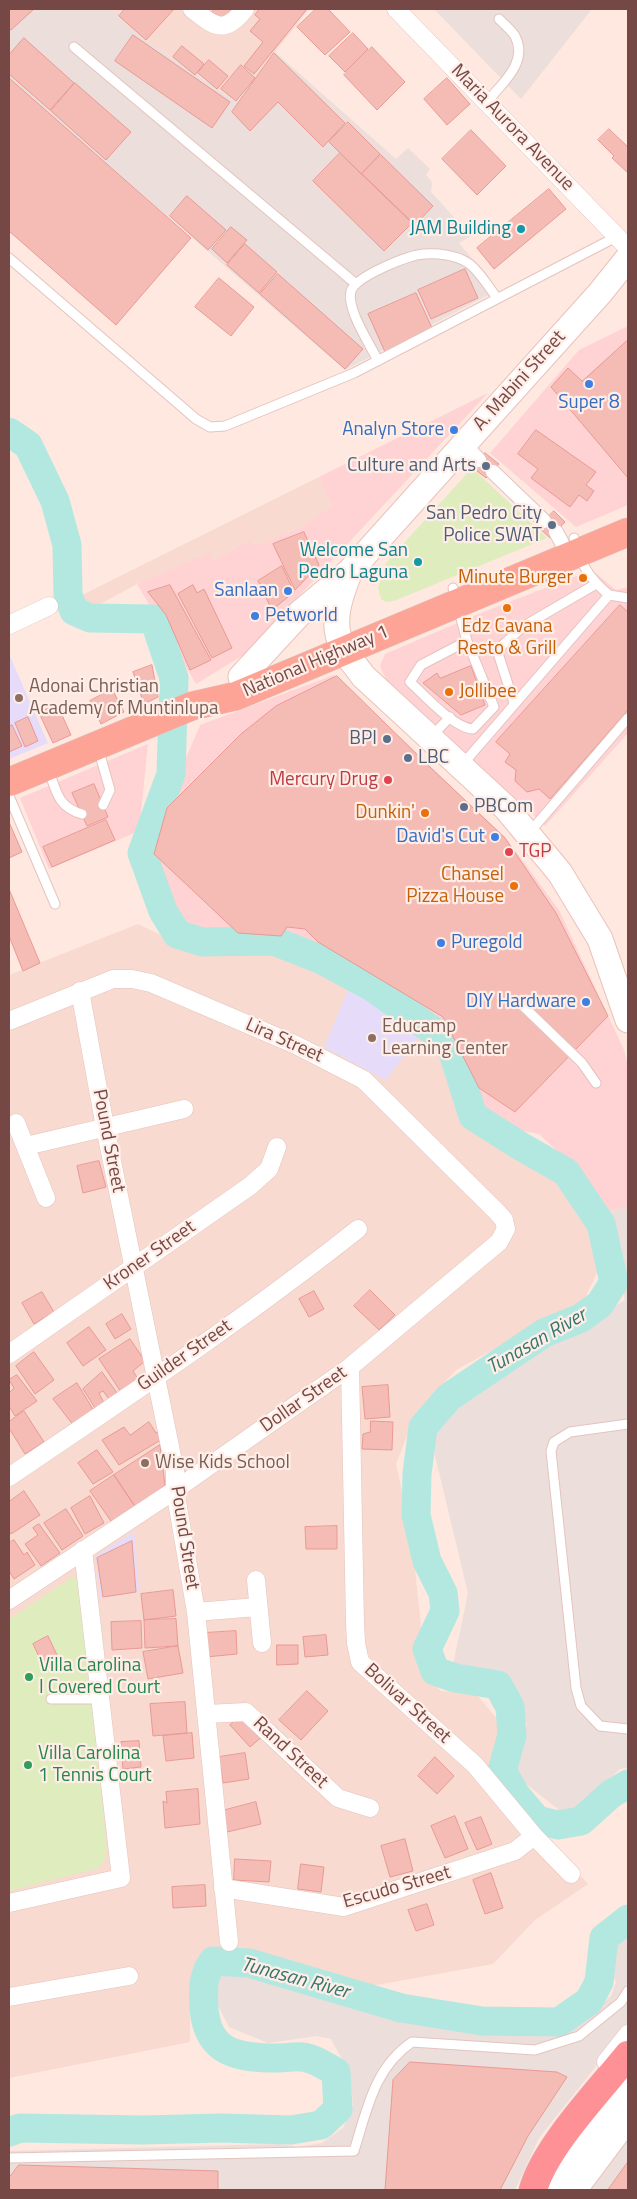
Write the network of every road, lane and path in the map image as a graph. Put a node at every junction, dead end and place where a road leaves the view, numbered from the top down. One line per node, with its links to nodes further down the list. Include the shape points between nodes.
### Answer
1 (192, 9): 2 (street, via 212,25 224,26 236,20)
2 (245, 9)
3 (396, 9): 6 (street, Maria Aurora Avenue)
4 (499, 19): 6 (lane, via 515,36 519,58 517,66)
5 (74, 47): 9 (lane)
6 (486, 103): 7 (street, Maria Aurora Avenue)
7 (625, 247): 10 (lane); 17 (main road, A. Mabini Street, via 600,293 472,452)
8 (9, 258): 11 (lane, via 196,419 210,427 225,426)
9 (356, 284): 10 (lane, via 369,274 412,255 439,254 469,263); 11 (lane, via 351,291 351,308)
10 (497, 298): 11 (lane)
11 (378, 361)
12 (493, 472): 14 (street)
13 (628, 515): 16 (highway, National Highway 1)
14 (544, 521)
15 (628, 532): 16 (highway, National Highway 1)
16 (567, 542): 18 (lane); 19 (highway, National Highway 1)
17 (350, 571): 25 (main road, A. Mabini Street, via 339,599 336,619); 26 (main road, A. Mabini Street, via 301,612)
18 (596, 584): 20 (lane); 27 (lane, via 524,626 497,650)
19 (455, 595): 24 (lane); 25 (highway, National Highway 1)
20 (609, 595): 21 (lane); 27 (lane)
21 (628, 598)
22 (49, 606): 23 (street)
23 (9, 625)
24 (467, 641): 29 (lane, via 421,665 410,682); 29 (lane, via 494,707 473,729 465,729)
25 (341, 644): 26 (highway, National Highway 1); 28 (highway, National Highway 1, via 236,696); 31 (main road, via 363,676)
26 (241, 677): 28 (highway, National Highway 1, via 221,685)
27 (514, 703): 34 (lane)
28 (192, 706): 32 (highway)
29 (450, 718): 31 (lane)
30 (628, 718): 39 (lane)
31 (430, 738): 34 (main road)
32 (97, 745): 33 (highway); 37 (lane, via 110,790)
33 (48, 766): 35 (highway); 38 (lane, via 59,799 69,810)
34 (460, 767): 39 (main road, via 506,808)
35 (9, 782)
36 (9, 796): 40 (lane)
37 (103, 805)
38 (82, 814)
39 (528, 833): 43 (main road, via 560,873 600,939)
40 (56, 904)
41 (80, 991): 44 (street, Lira Street); 48 (street, Pound Street); 53 (street, Lira Street, via 113,979 150,983 296,1045 364,1080 498,1212)
42 (524, 1007): 45 (lane, via 582,1063)
43 (628, 1020)
44 (9, 1021)
45 (596, 1083)
46 (184, 1109): 48 (street)
47 (16, 1123): 49 (street)
48 (105, 1128): 49 (street); 54 (street, Pound Street)
49 (26, 1146): 51 (street)
50 (276, 1147): 54 (street, Kroner Street, via 269,1169 250,1186)
51 (46, 1198)
52 (358, 1229): 57 (street, Guilder Street)
53 (506, 1229): 56 (street, Dollar Street, via 499,1242)
54 (134, 1268): 55 (street, Kroner Street); 57 (street, Pound Street)
55 (9, 1354)
56 (350, 1367): 60 (street, Dollar Street); 72 (street, Bolivar Street, via 355,1623 360,1662 475,1765)
57 (157, 1377): 59 (street, Guilder Street); 60 (street, Pound Street, via 175,1471)
58 (628, 1424): 70 (lane, via 570,1432 554,1442 551,1451 576,1688 581,1706 600,1726)
59 (9, 1477)
60 (174, 1490): 61 (street, Dollar Street); 65 (street, Pound Street)
61 (83, 1550): 63 (street, Dollar Street); 68 (street)
62 (256, 1580): 64 (street)
63 (9, 1600)
64 (257, 1607): 65 (street); 66 (street)
65 (196, 1612): 69 (street, Pound Street)
66 (262, 1644)
67 (51, 1699): 68 (lane)
68 (101, 1699): 75 (street, via 121,1878)
69 (207, 1714): 71 (street, Rand Street, via 246,1712 338,1798); 74 (street, Pound Street)
70 (628, 1729)
71 (370, 1808)
72 (534, 1836): 73 (street, Bolivar Street); 74 (street, Escudo Street, via 515,1851 344,1907)
73 (571, 1874)
74 (223, 1888): 76 (street, Pound Street)
75 (9, 1903)
76 (229, 1942)
77 (129, 1976): 79 (street)
78 (628, 1991): 84 (lane, via 621,2002 579,2036 535,2050 412,2042 398,2052 374,2086 354,2152)
79 (9, 1997)
80 (628, 2034): 85 (street, via 538,2148)
81 (628, 2055): 86 (highway, via 548,2158)
82 (628, 2088): 87 (main road, via 576,2157)
83 (628, 2118): 88 (main road)
84 (9, 2158)
85 (519, 2190)
86 (533, 2190)
87 (557, 2190)
88 (574, 2190)

